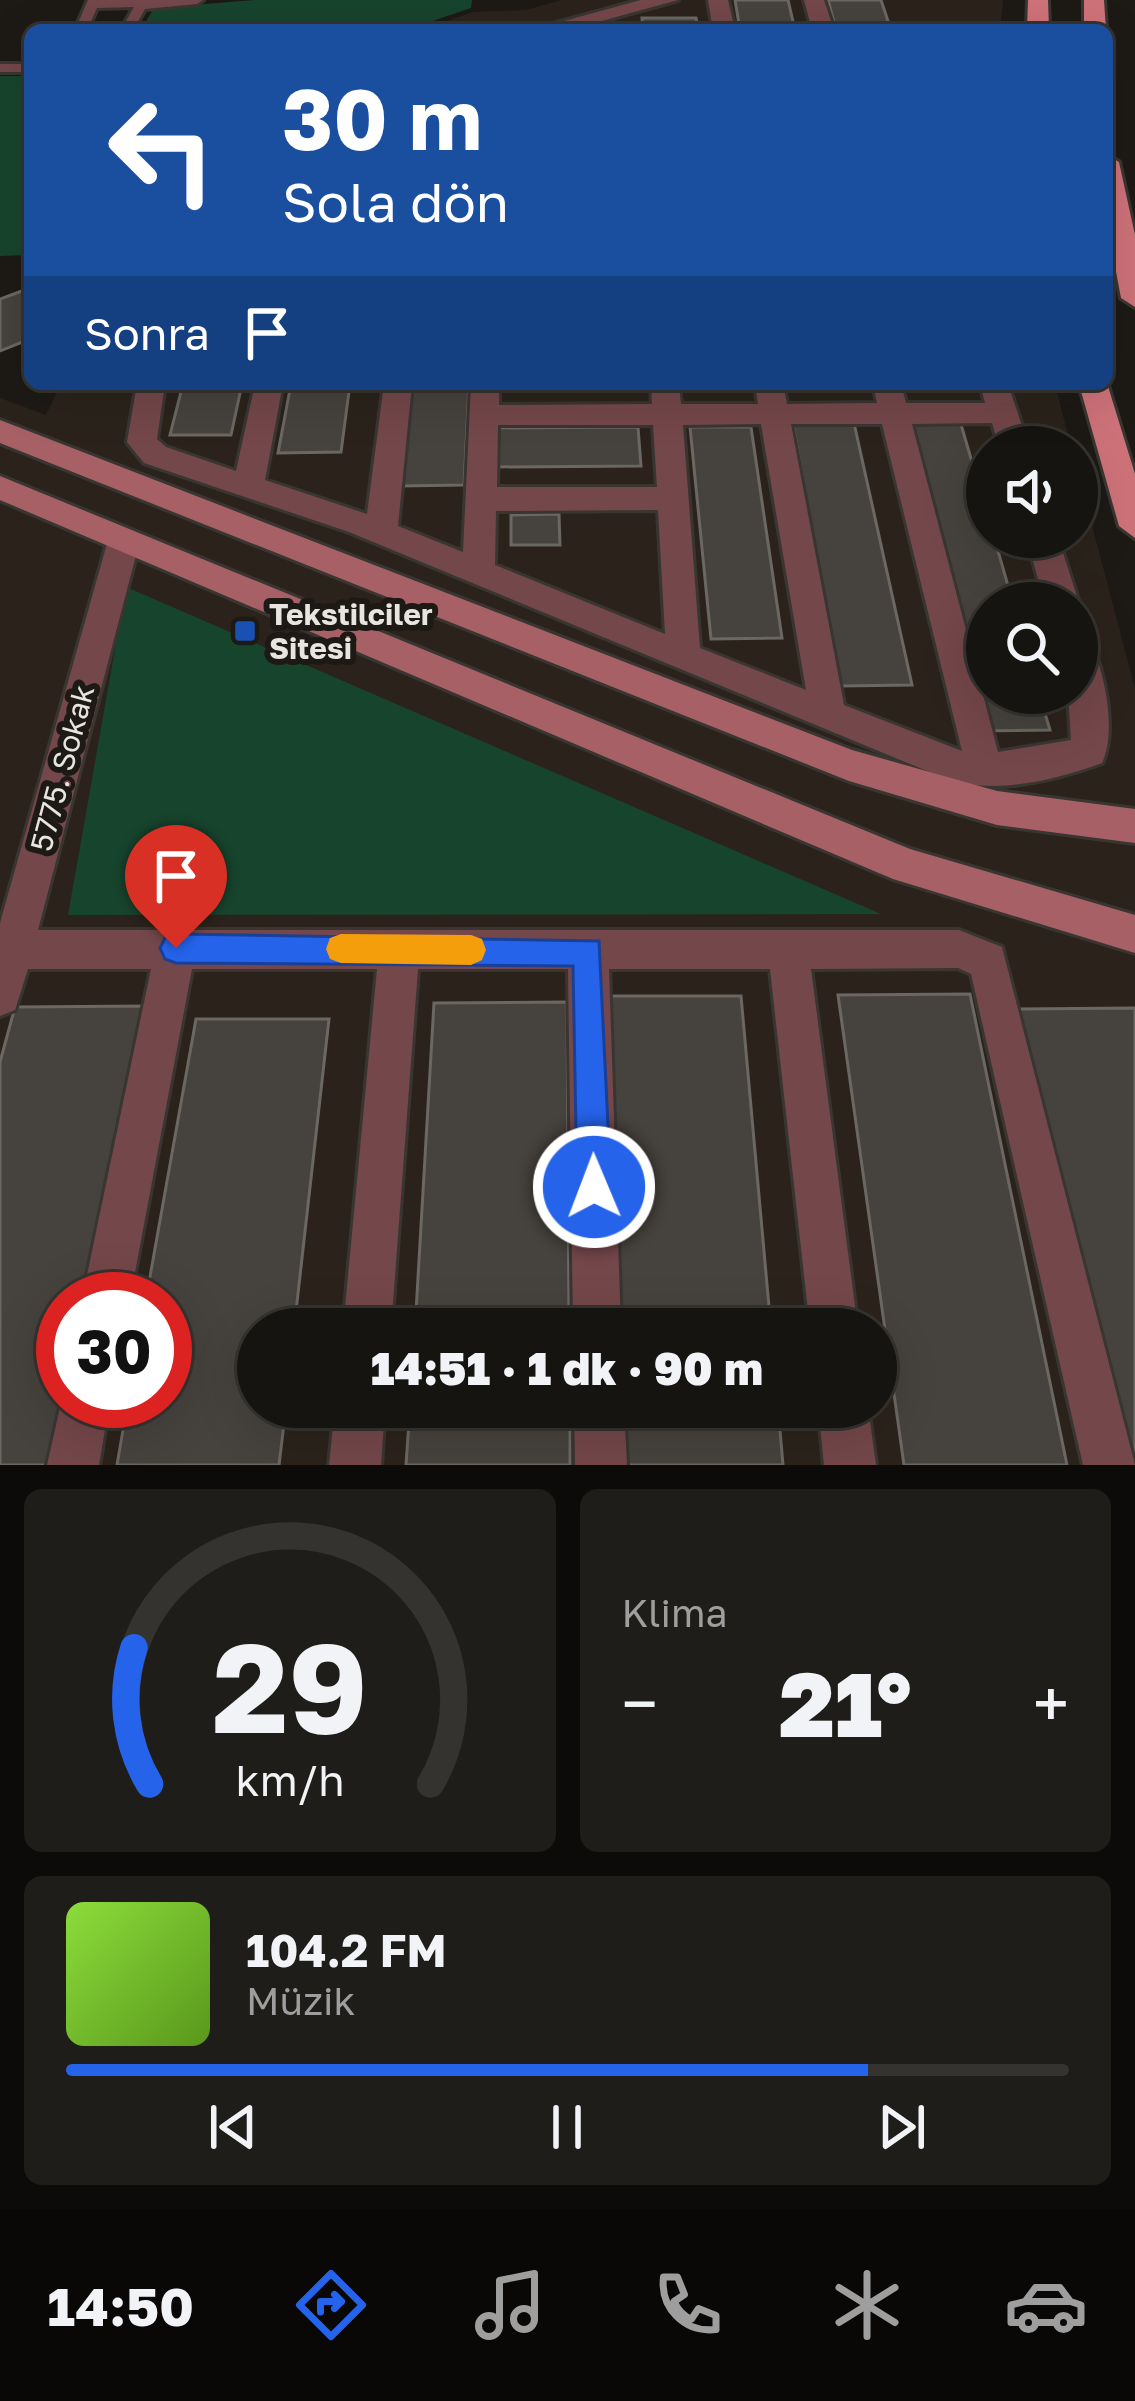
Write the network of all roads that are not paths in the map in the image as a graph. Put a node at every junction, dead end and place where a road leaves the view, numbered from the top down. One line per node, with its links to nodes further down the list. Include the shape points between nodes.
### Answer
1 (197, 0): 4 (lane)
2 (668, 0): 5 (street)
3 (93, 2): 4 (lane)
4 (148, 3)
5 (637, 21): 6 (street)
6 (605, 24)
7 (1113, 191): 8 (main road)
8 (1135, 298)
9 (150, 390): 19 (street, via 142,442 155,455)
10 (268, 390): 19 (street)
11 (397, 390): 24 (street)
12 (1096, 390): 23 (main road)
13 (484, 399): 17 (street); 22 (street)
14 (772, 399): 15 (street); 17 (street); 29 (street)
15 (890, 399): 16 (street); 30 (street)
16 (999, 399)
17 (666, 400): 21 (street)
18 (0, 431): 31 (main road, via 849,765 997,808)
19 (248, 487): 24 (street)
20 (0, 488): 25 (main road)
21 (673, 498): 22 (street); 27 (street)
22 (481, 500): 26 (street)
23 (1135, 526)
24 (381, 533): 26 (street)
25 (124, 540): 32 (main road, via 908,866); 35 (street, 5775. Sokak)
26 (478, 573): 27 (street)
27 (684, 657): 29 (street)
28 (1089, 714): 30 (street, via 1089,752 1011,770)
29 (828, 716): 30 (street, via 957,767)
30 (984, 768)
31 (1135, 826)
32 (1135, 934)
33 (176, 948): 34 (street); 35 (street); 39 (street)
34 (399, 949): 36 (street); 40 (street)
35 (6, 950): 38 (street, 5775. Sokak)
36 (588, 951): 37 (street); 41 (street)
37 (788, 951): 42 (street); 51 (street, via 959,949 988,961)
38 (0, 997)
39 (111, 1272)
40 (369, 1308)
41 (596, 1308)
42 (831, 1308)
43 (81, 1428): 47 (street)
44 (359, 1428): 48 (street)
45 (600, 1428): 49 (street)
46 (846, 1428): 50 (street)
47 (73, 1465)
48 (356, 1465)
49 (601, 1465)
50 (850, 1465)
51 (1109, 1465)

